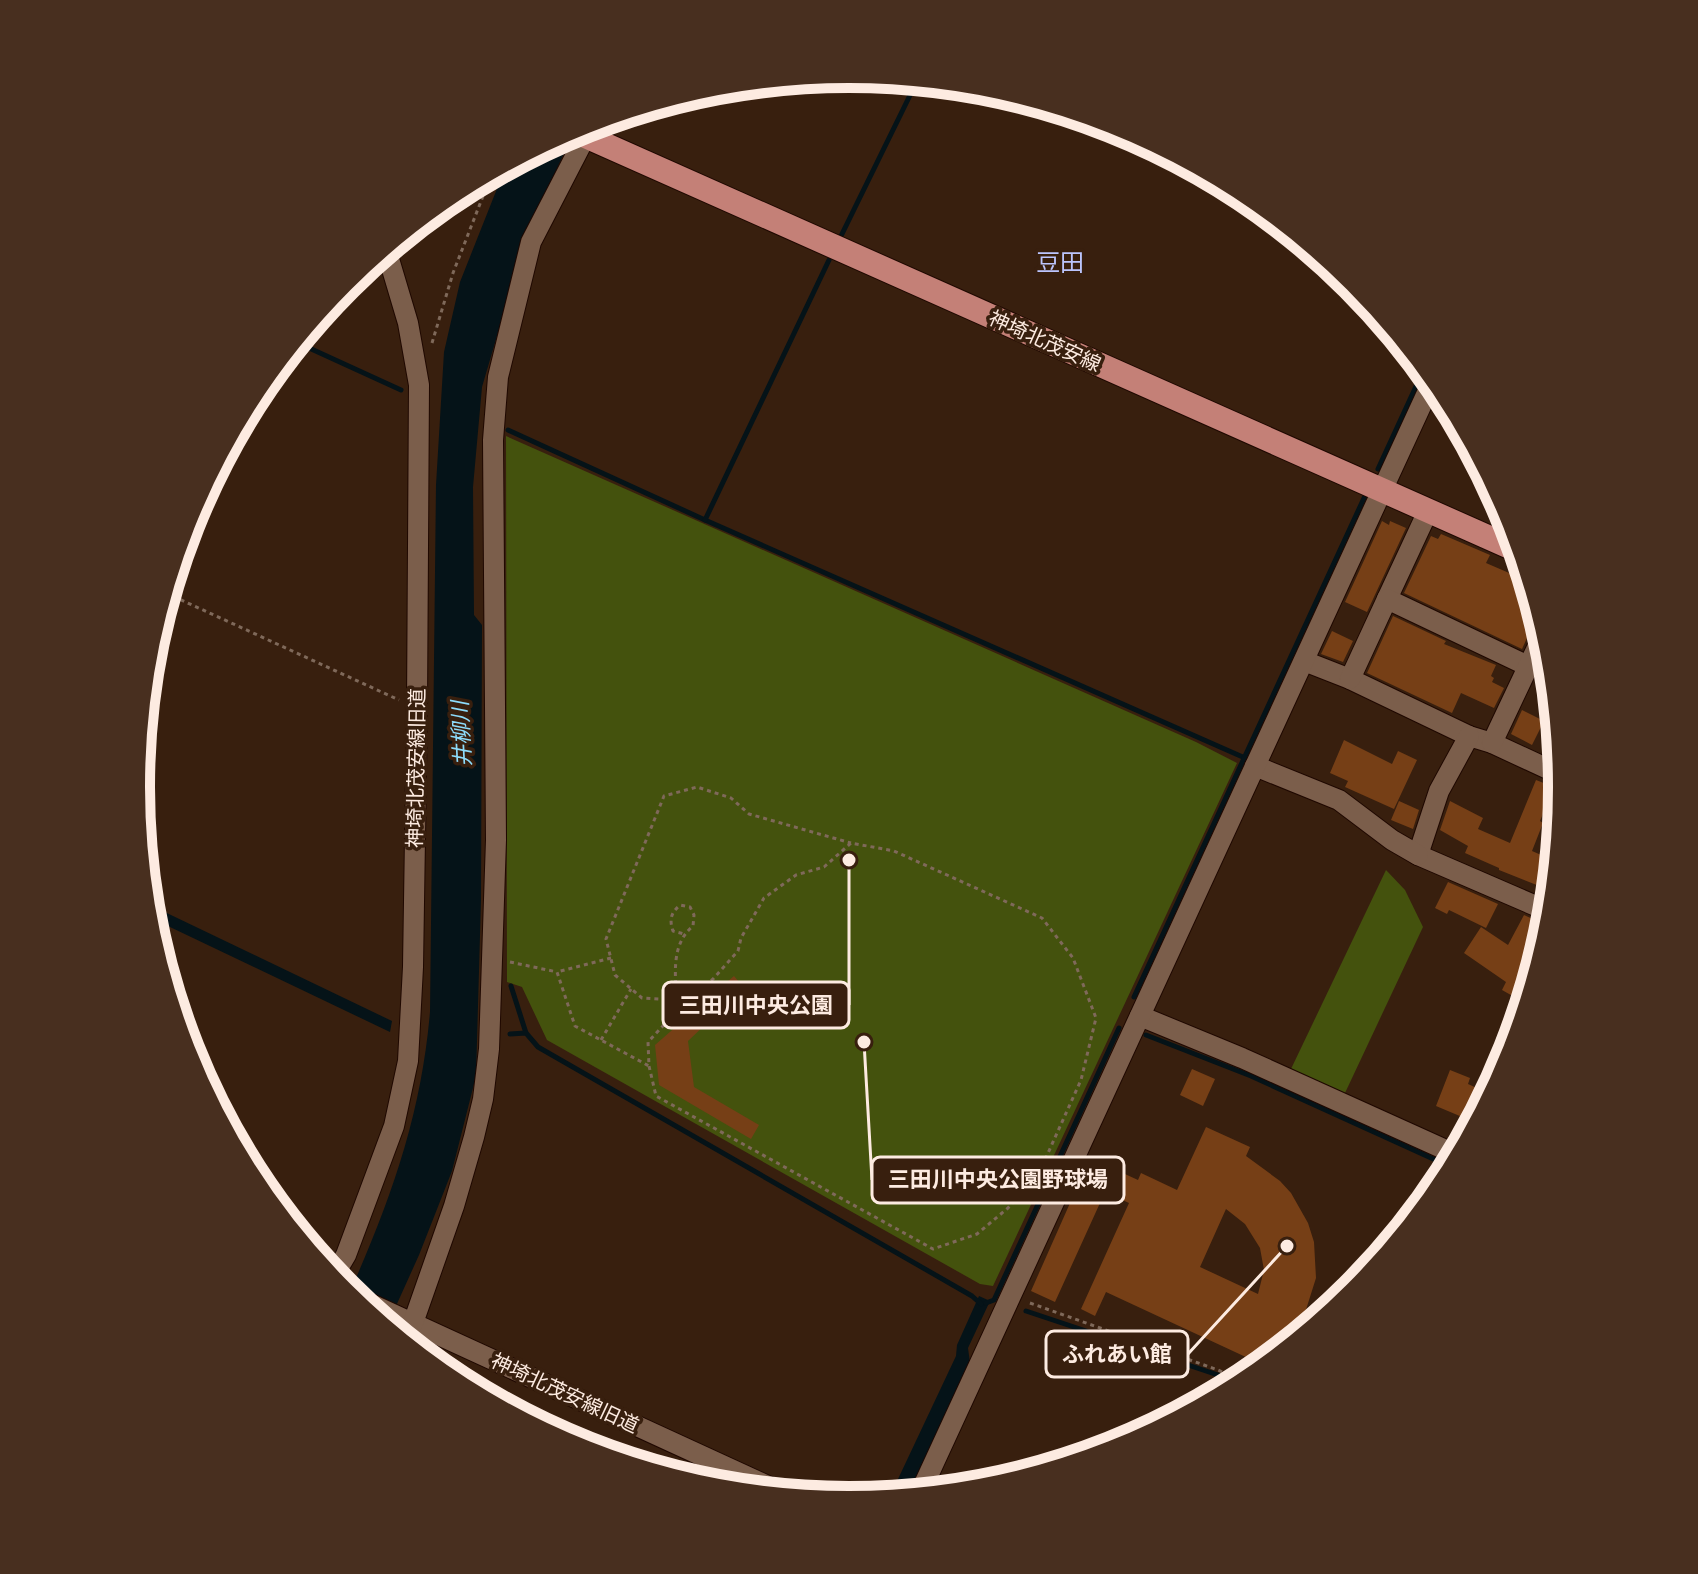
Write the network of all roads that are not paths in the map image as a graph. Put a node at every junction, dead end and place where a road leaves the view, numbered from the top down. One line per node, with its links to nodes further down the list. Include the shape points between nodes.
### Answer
1 (596, 136): 5 (main road, 神埼北茂安線)
2 (577, 143): 22 (street, via 531,242 498,377 493,440 496,840 483,1099 454,1206)
3 (389, 260): 21 (street, 神埼北茂安線旧道, via 419,385 413,967 408,1061 394,1126)
4 (1427, 394): 5 (street)
5 (1382, 491): 6 (main road, 神埼北茂安線); 10 (street)
6 (1428, 511): 7 (main road, 神埼北茂安線); 8 (street)
7 (1504, 545)
8 (1387, 599): 11 (street); 12 (street)
9 (1535, 651): 11 (street)
10 (1304, 661): 12 (street); 15 (street)
11 (1528, 666): 14 (street)
12 (1350, 679): 13 (street)
13 (1469, 736): 14 (street); 17 (street, via 1439,791)
14 (1492, 743): 16 (street)
15 (1255, 766): 17 (street, via 1339,800); 19 (street)
16 (1548, 769)
17 (1418, 855): 18 (street)
18 (1538, 907)
19 (1140, 1016): 20 (street); 24 (street)
20 (1446, 1150)
21 (340, 1265)
22 (405, 1326): 23 (street, 神埼北茂安線旧道)
23 (751, 1479)
24 (925, 1482)

